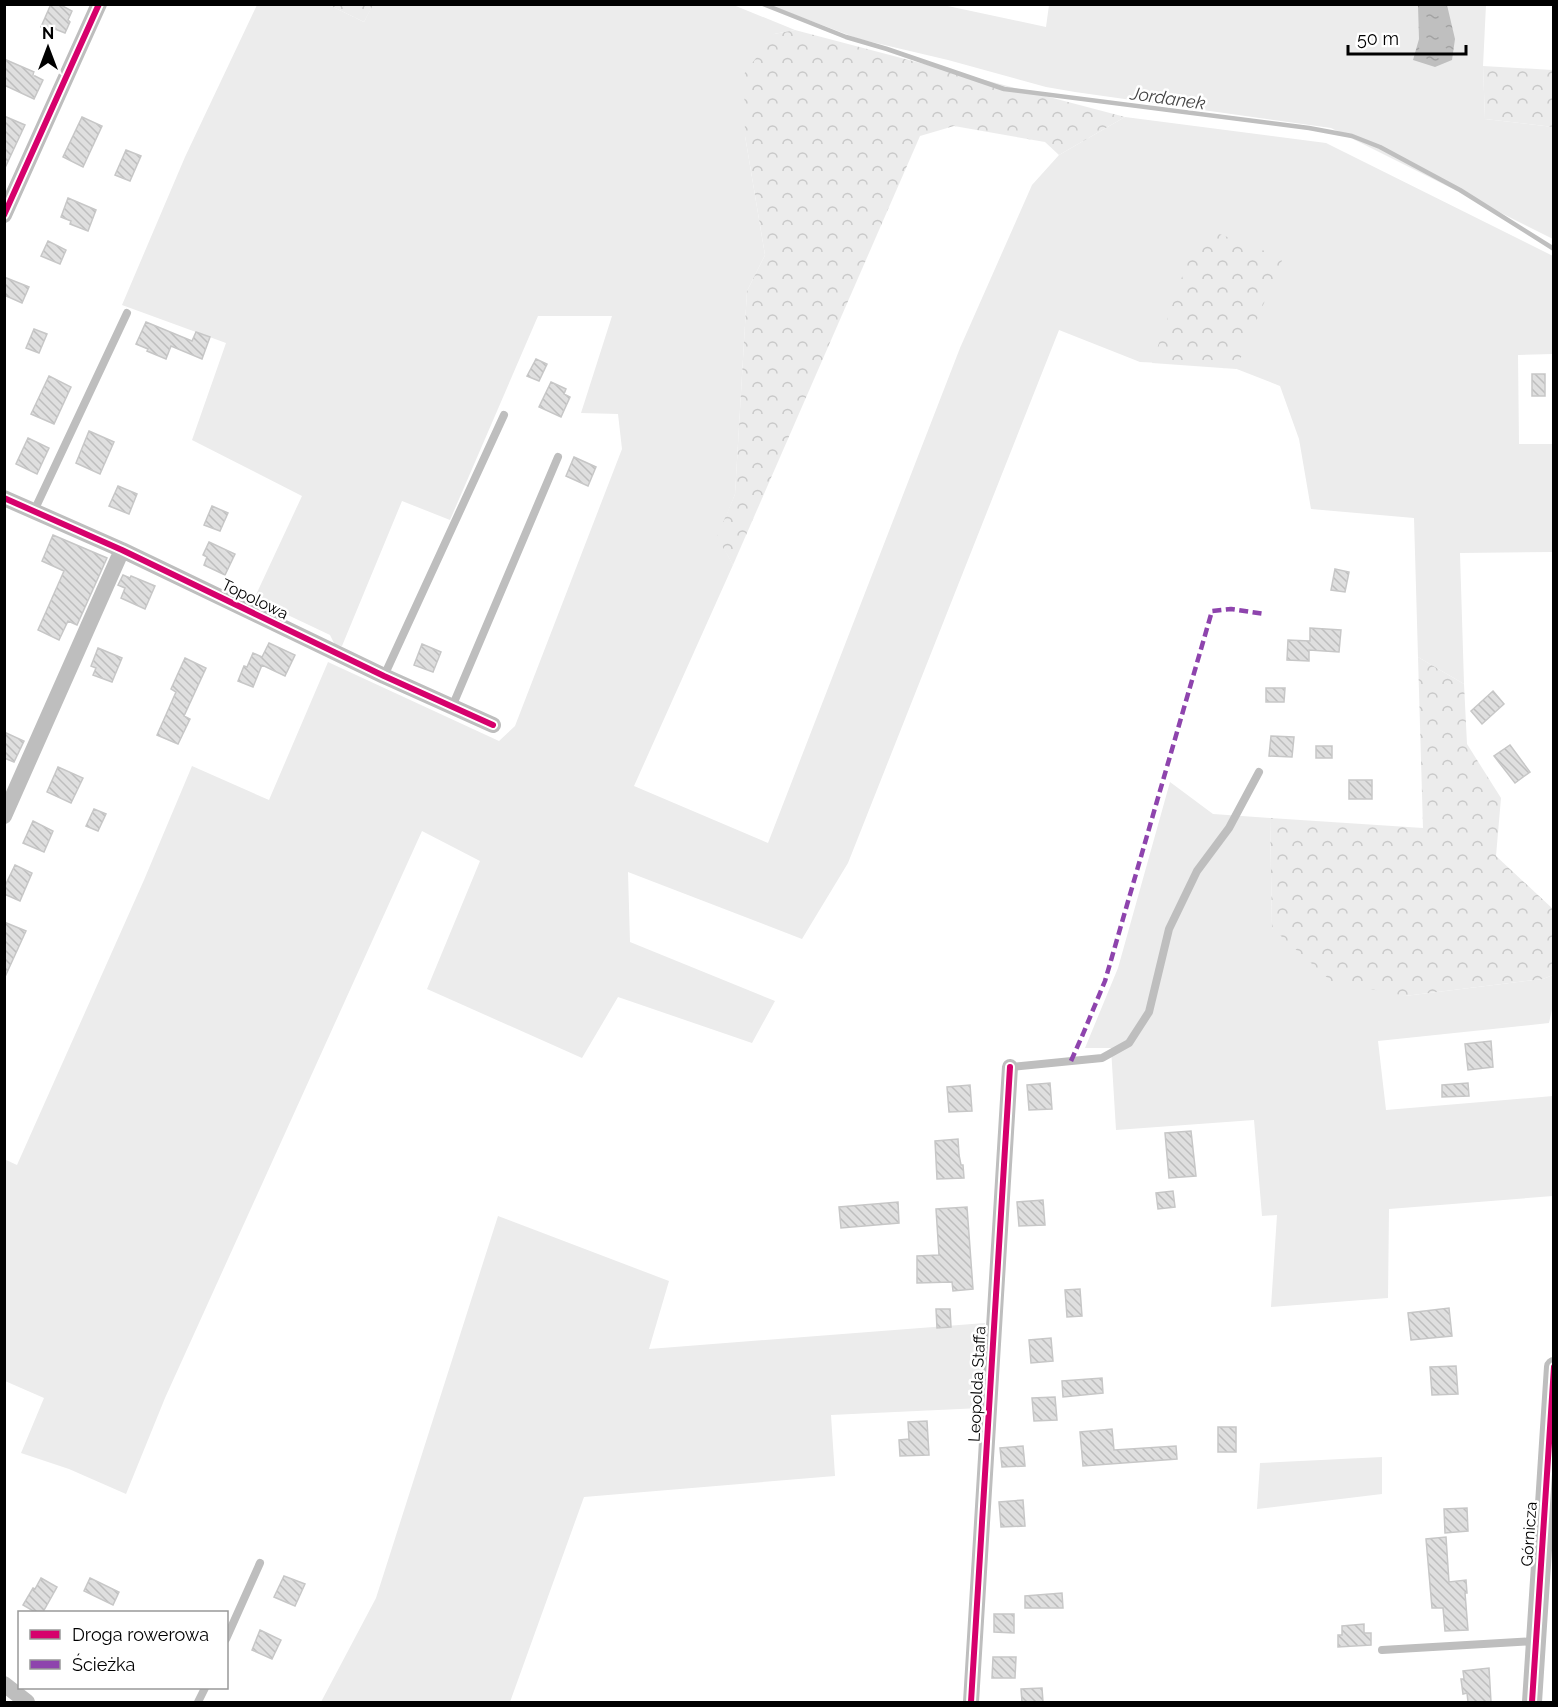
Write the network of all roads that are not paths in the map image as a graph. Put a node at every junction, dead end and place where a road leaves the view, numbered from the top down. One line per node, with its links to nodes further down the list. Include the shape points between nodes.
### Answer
1 (99, 4): 2 (street)
2 (4, 215)
3 (127, 313): 7 (lane)
4 (504, 415): 9 (lane)
5 (558, 456): 10 (lane)
6 (4, 498): 7 (street, Topolowa)
7 (34, 511): 8 (street, Topolowa)
8 (122, 550): 9 (street, Topolowa); 13 (street)
9 (384, 676): 10 (street, Topolowa)
10 (452, 707): 11 (street, Topolowa)
11 (493, 725)
12 (1259, 772): 14 (lane, via 1228,828 1197,871 1169,929 1149,1012 1129,1043 1102,1058)
13 (4, 816)
14 (1010, 1067): 22 (street, Leopolda Staffa)
15 (1554, 1367): 18 (street, Górnicza)
16 (260, 1563): 17 (lane)
17 (228, 1635)
18 (1536, 1641): 19 (lane); 23 (street, Górnicza)
19 (1382, 1650)
20 (4, 1684): 21 (street)
21 (27, 1702)
22 (971, 1702)
23 (1532, 1702)

